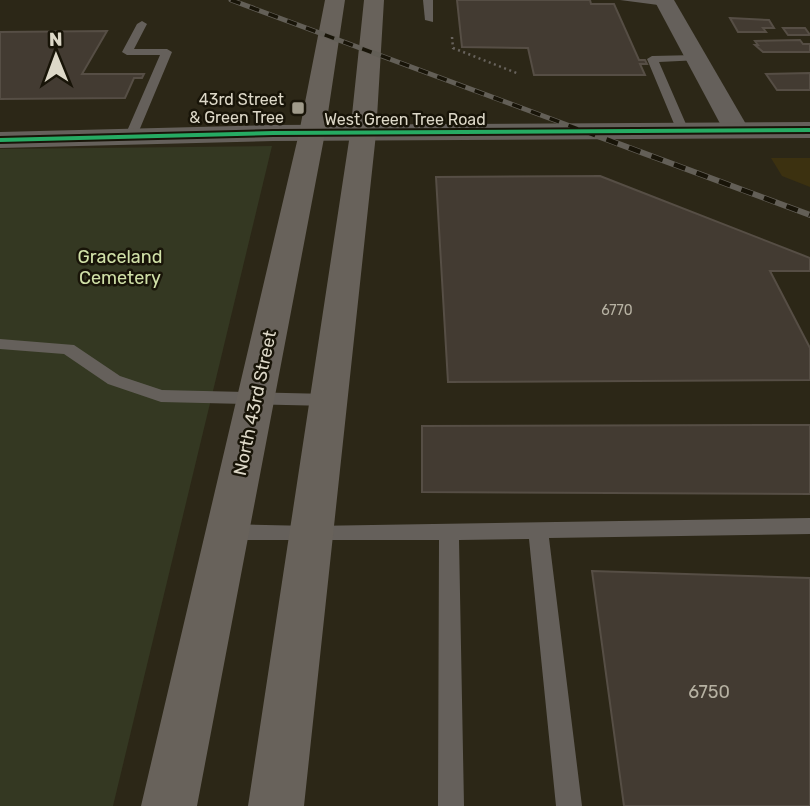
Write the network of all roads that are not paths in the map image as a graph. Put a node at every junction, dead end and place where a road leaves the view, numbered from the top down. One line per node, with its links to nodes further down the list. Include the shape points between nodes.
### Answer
1 (335, 0): 12 (main road, North 43rd Street)
2 (374, 0): 13 (main road)
3 (428, 0): 6 (lane)
4 (625, 0): 5 (lane)
5 (665, 1): 8 (street)
6 (430, 20)
7 (142, 24): 14 (lane, via 127,52 167,52)
8 (696, 58): 10 (lane, via 652,59); 11 (street)
9 (810, 130): 11 (street, West Green Tree Road)
10 (683, 131): 11 (street, West Green Tree Road); 13 (street, West Green Tree Road)
11 (737, 131)
12 (312, 133): 13 (street, West Green Tree Road); 14 (street, West Green Tree Road); 17 (main road, North 43rd Street)
13 (363, 134): 18 (main road)
14 (130, 138): 15 (street, West Green Tree Road)
15 (0, 140)
16 (0, 344): 17 (lane, via 68,349 114,380 161,396)
17 (256, 397): 18 (lane); 21 (main road, North 43rd Street)
18 (329, 400): 23 (main road)
19 (810, 526): 20 (lane)
20 (538, 530): 22 (lane); 27 (lane)
21 (228, 532): 23 (lane); 24 (main road, North 43rd Street)
22 (449, 532): 23 (lane); 26 (lane)
23 (311, 534): 25 (main road)
24 (169, 806)
25 (276, 806)
26 (451, 806)
27 (569, 806)

